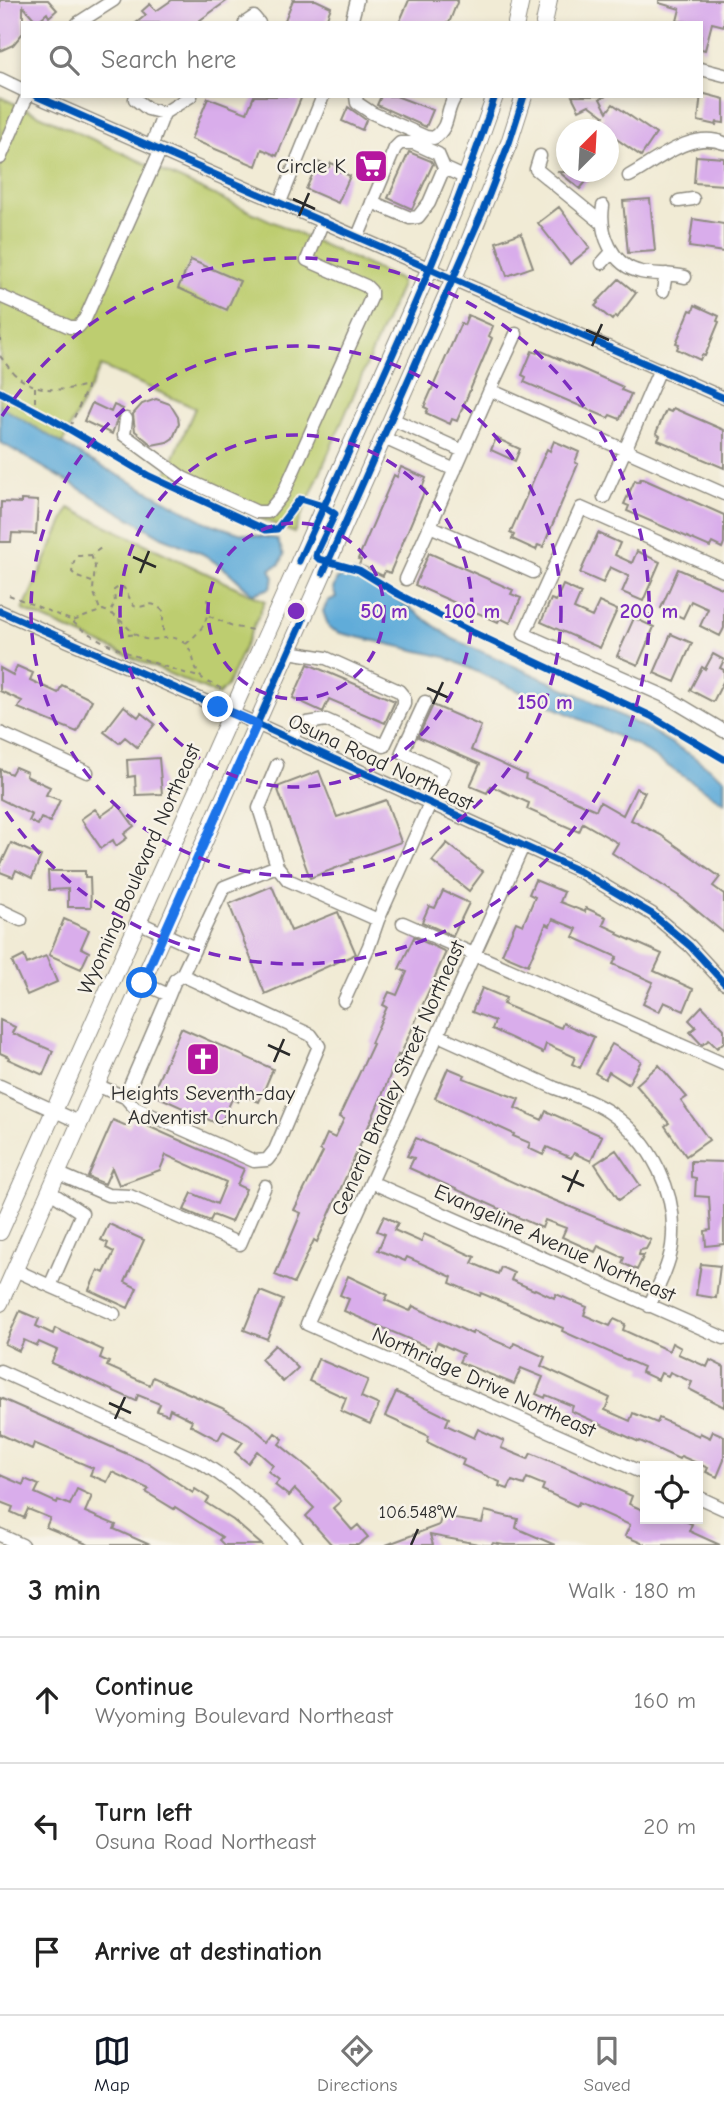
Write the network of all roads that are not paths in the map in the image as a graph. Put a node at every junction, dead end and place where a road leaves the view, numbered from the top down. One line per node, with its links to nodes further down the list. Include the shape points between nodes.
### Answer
1 (114, 0): 5 (street)
2 (357, 0): 6 (street)
3 (521, 0): 7 (main road)
4 (549, 0): 8 (main road)
5 (81, 21)
6 (352, 21)
7 (516, 21)
8 (544, 21)
9 (703, 70): 10 (street)
10 (724, 75)
11 (0, 79): 12 (street)
12 (21, 89)
13 (26, 98): 27 (street)
14 (40, 98): 25 (street)
15 (135, 98): 22 (street, via 148,109)
16 (188, 98): 22 (street)
17 (322, 98): 34 (street)
18 (356, 98): 23 (street, via 372,113)
19 (494, 98): 30 (main road, Wyoming Boulevard Northeast)
20 (521, 98): 43 (main road, via 509,142)
21 (450, 99): 23 (street, via 449,118)
22 (164, 113): 25 (street)
23 (434, 138): 26 (street)
24 (724, 143): 29 (street, via 682,138 661,165)
25 (155, 149): 34 (street); 45 (street, via 78,327)
26 (433, 152): 28 (street); 35 (street, via 414,143 400,143)
27 (0, 158)
28 (444, 168): 30 (street); 35 (street, via 418,217)
29 (629, 176)
30 (466, 178): 42 (main road, Wyoming Boulevard Northeast)
31 (531, 182): 38 (street, via 538,162)
32 (693, 199): 33 (street)
33 (679, 201)
34 (280, 202): 37 (street)
35 (372, 202): 39 (street)
36 (603, 206): 38 (street)
37 (323, 221): 39 (street); 50 (street, via 307,260 366,286 371,298 283,495 268,512 257,512 183,478 124,435)
38 (602, 223): 40 (street)
39 (358, 236): 42 (street)
40 (612, 252): 41 (street); 44 (street, via 636,271 675,272)
41 (602, 263)
42 (430, 268): 43 (street); 65 (main road, Wyoming Boulevard Northeast)
43 (454, 278): 47 (street); 51 (main road)
44 (663, 290)
45 (0, 296)
46 (516, 334): 48 (street)
47 (660, 369): 49 (street); 53 (street)
48 (490, 390): 53 (street); 54 (street)
49 (724, 398)
50 (126, 419)
51 (392, 419): 52 (main road); 54 (street)
52 (384, 438): 55 (street); 63 (main road)
53 (625, 450): 56 (street); 57 (street)
54 (463, 451): 55 (street)
55 (455, 470): 58 (street)
56 (724, 494)
57 (604, 497)
58 (430, 526): 60 (street); 61 (street)
59 (724, 570): 67 (street, via 580,508 524,634 667,697)
60 (533, 572)
61 (406, 579)
62 (0, 611): 65 (street, Osuna Road Northeast)
63 (289, 652): 66 (main road); 69 (street, via 326,658 399,691 404,698 384,746 326,720 302,724)
64 (425, 702): 72 (street, via 402,752 444,772)
65 (232, 713): 66 (street, Osuna Road Northeast); 78 (main road, Wyoming Boulevard Northeast)
66 (257, 724): 69 (street, Osuna Road Northeast); 80 (main road)
67 (724, 731)
68 (0, 733): 71 (street)
69 (290, 740): 72 (street, Osuna Road Northeast)
70 (277, 765): 74 (street, via 259,808)
71 (88, 772)
72 (430, 804): 73 (street, Osuna Road Northeast); 77 (street)
73 (523, 846): 82 (street, General Bradley Street Northeast); 85 (street, Osuna Road Northeast, via 581,872 652,914)
74 (277, 866): 77 (street, via 288,880); 81 (street, via 224,887)
75 (0, 910): 76 (street)
76 (21, 920)
77 (378, 920): 87 (street)
78 (138, 922): 80 (street); 93 (main road, Wyoming Boulevard Northeast)
79 (402, 923): 82 (street)
80 (165, 934): 81 (street); 84 (main road)
81 (195, 948): 83 (street)
82 (476, 954): 88 (street, General Bradley Street Northeast); 89 (street)
83 (182, 975): 86 (street); 92 (street, via 311,1035 319,1046 275,1150 267,1160 254,1161 135,1108)
84 (142, 983): 86 (street); 90 (main road)
85 (724, 983)
86 (169, 995): 92 (street)
87 (344, 1001)
88 (438, 1035): 96 (street, General Bradley Street Northeast); 103 (street, via 608,1111 650,1153 670,1199 672,1245)
89 (724, 1064)
90 (96, 1085): 92 (street); 94 (main road)
91 (0, 1086): 93 (street)
92 (125, 1097)
93 (54, 1110): 94 (street); 99 (main road, Wyoming Boulevard Northeast)
94 (79, 1122): 95 (main road)
95 (57, 1173): 97 (street, via 108,1195 130,1196 240,1244); 98 (main road)
96 (371, 1182): 103 (street, Evangeline Avenue Northeast); 105 (street, General Bradley Street Northeast)
97 (265, 1186)
98 (49, 1191): 100 (main road); 101 (street, via 82,1213)
99 (0, 1232)
100 (15, 1270): 101 (street); 102 (main road)
101 (50, 1286): 104 (street)
102 (0, 1303)
103 (649, 1306): 106 (street, Evangeline Avenue Northeast)
104 (114, 1314)
105 (307, 1324): 108 (street, Northridge Drive Northeast)
106 (724, 1338)
107 (0, 1371): 113 (street, via 201,1462 249,1497)
108 (640, 1472)
109 (703, 1499): 110 (street)
110 (724, 1509)
111 (0, 1535): 112 (street)
112 (22, 1545)
113 (297, 1545)

